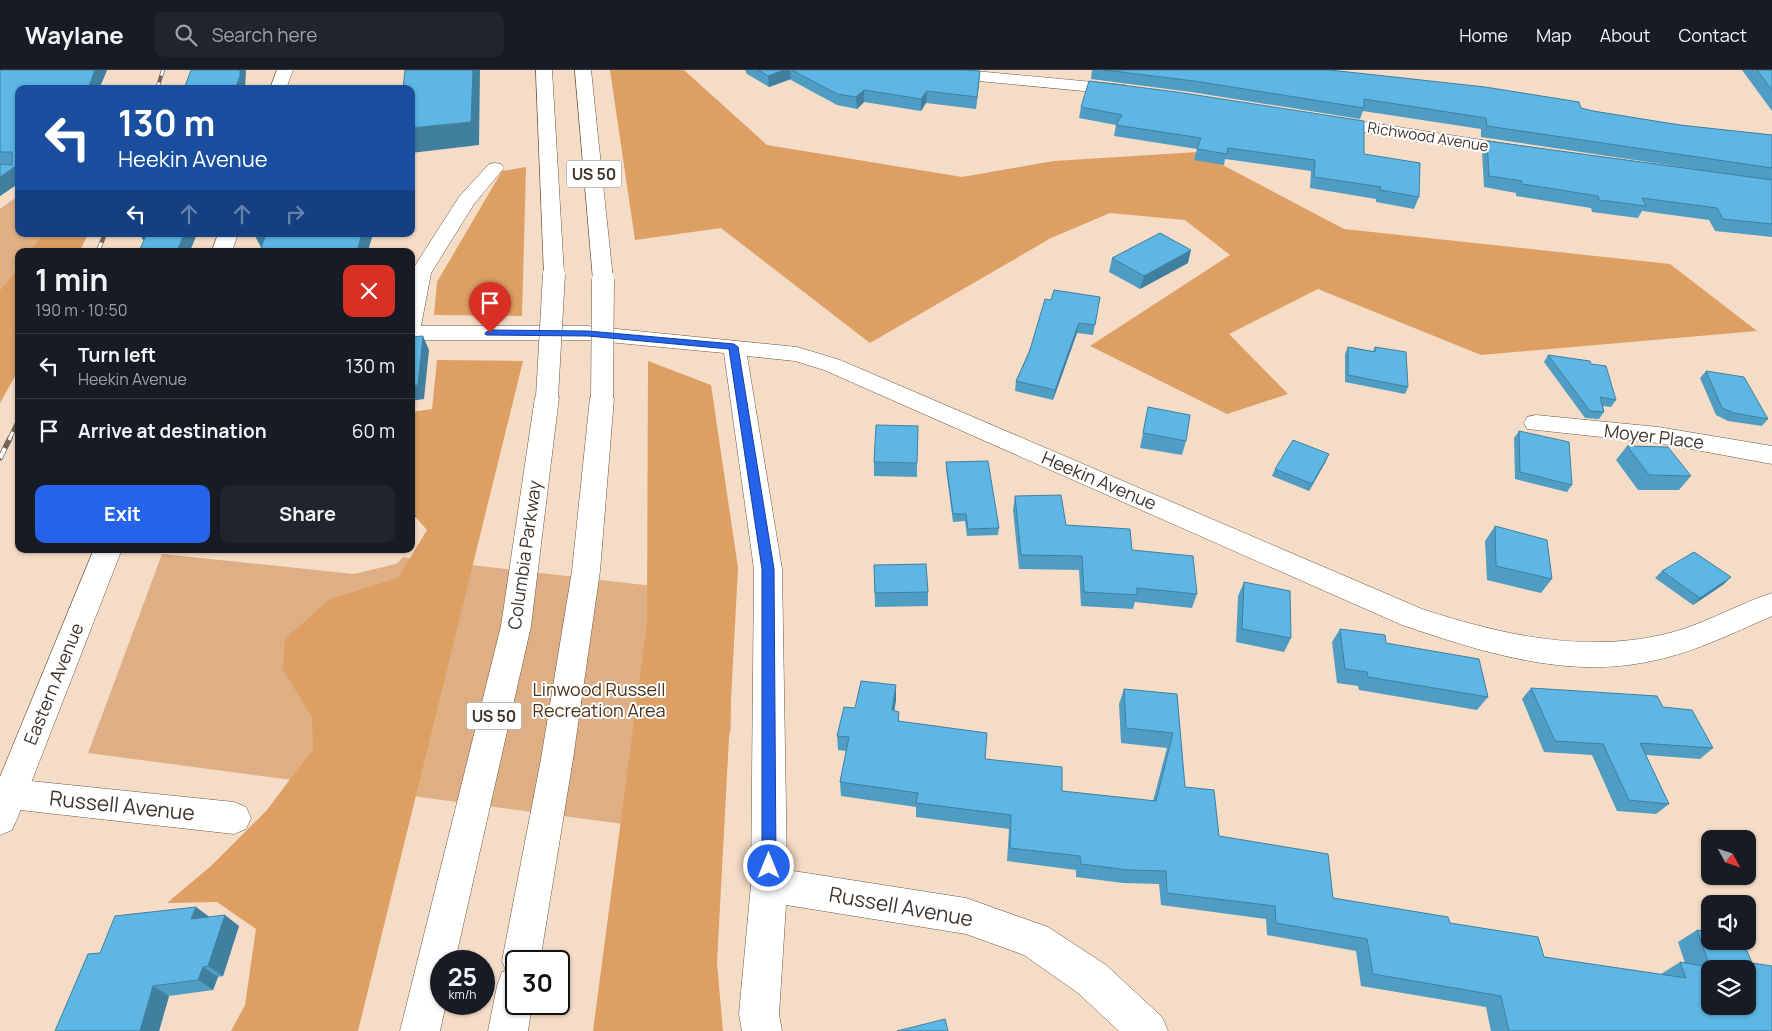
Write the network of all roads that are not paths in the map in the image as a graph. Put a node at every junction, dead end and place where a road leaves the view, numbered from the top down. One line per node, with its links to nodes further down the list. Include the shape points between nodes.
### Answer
1 (285, 70): 6 (main road)
2 (544, 70): 24 (main road, Columbia Parkway / US 50, bridge, via 554,274 547,397 516,626)
3 (583, 70): 22 (main road, US 50, bridge, via 603,279 602,398 586,571)
4 (915, 70): 7 (main road)
5 (1050, 70): 7 (main road)
6 (279, 85)
7 (1084, 85): 8 (main road)
8 (1139, 91)
9 (1305, 118): 10 (main road, Richwood Avenue)
10 (1538, 154)
11 (495, 168): 12 (main road, via 466,201 421,273)
12 (415, 304)
13 (415, 333): 14 (main road, Heekin Avenue, via 588,333)
14 (734, 347): 18 (main road, Heekin Avenue, via 797,354 832,365 1412,617 1468,636 1525,649 1572,654 1634,652 1680,642); 21 (main road, via 768,569)
15 (1536, 423): 16 (main road, Moyer Place, via 1658,435)
16 (1772, 454)
17 (106, 553): 19 (main road, Eastern Avenue)
18 (1772, 604)
19 (5, 806): 20 (main road, Russell Avenue)
20 (234, 818)
21 (769, 885): 26 (main road, via 760,1014); 27 (main road, Russell Avenue, via 966,916 1035,940 1092,979)
22 (523, 950)
23 (511, 1015): 25 (main road)
24 (420, 1031)
25 (508, 1031)
26 (762, 1031)
27 (1148, 1031)

